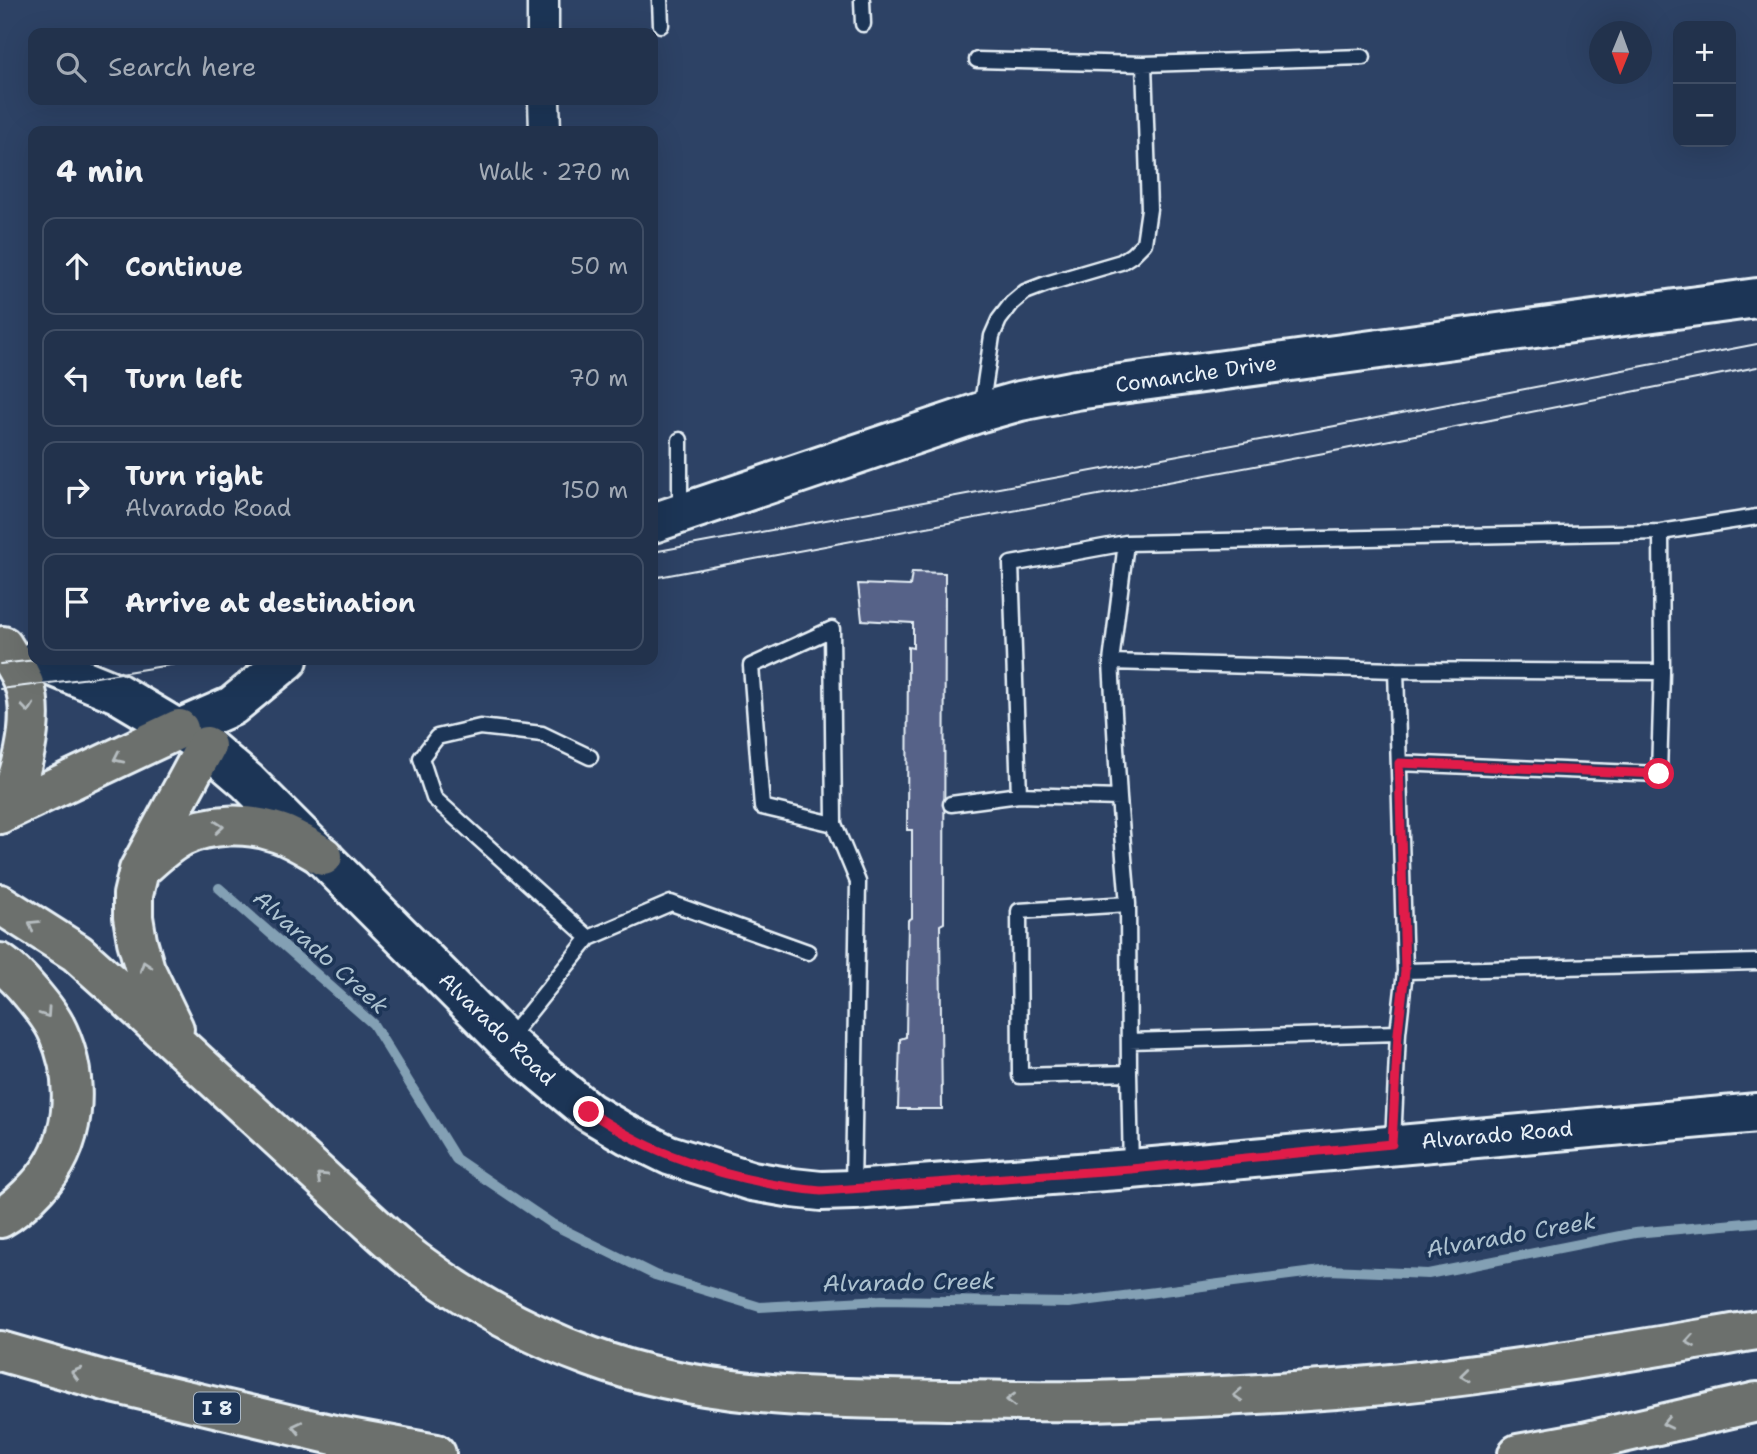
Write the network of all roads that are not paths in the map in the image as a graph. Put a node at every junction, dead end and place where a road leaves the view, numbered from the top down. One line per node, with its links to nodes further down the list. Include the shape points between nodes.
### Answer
1 (543, 0): 6 (street)
2 (660, 0): 5 (lane)
3 (862, 0): 4 (lane)
4 (863, 24)
5 (661, 25)
6 (543, 28)
7 (1363, 57): 9 (lane)
8 (977, 60): 9 (lane)
9 (1144, 64): 13 (lane, via 1149,209 1144,243 1121,262 1046,284 1012,303 992,336)
10 (544, 105): 11 (street)
11 (545, 126)
12 (1757, 298): 13 (street, Comanche Drive, via 1076,390)
13 (981, 412): 16 (street, Comanche Drive)
14 (680, 440): 16 (lane)
15 (1757, 517): 17 (lane)
16 (666, 519)
17 (1661, 532): 18 (lane); 24 (lane)
18 (1126, 543): 20 (lane); 28 (lane, via 1011,564)
19 (18, 652): 31 (main road, one-way to 31, via 30,721 22,764)
20 (1111, 662): 23 (lane); 29 (lane)
21 (49, 665): 25 (street, Alvarado Road, via 117,693)
22 (282, 665): 25 (street)
23 (1396, 670): 24 (lane); 27 (lane)
24 (1662, 672): 27 (lane, via 1659,774)
25 (193, 738): 31 (main road, one-way to 31); 33 (street, Alvarado Road, via 247,781); 34 (main road)
26 (590, 757): 37 (lane, via 542,734 480,727 437,737 421,758 435,798)
27 (1399, 763): 41 (lane)
28 (1019, 795): 29 (lane); 30 (lane)
29 (1119, 798): 36 (lane)
30 (951, 804)
31 (1, 814)
32 (834, 824): 32 (lane, via 833,740 832,629 751,666 762,807); 50 (lane, via 858,882)
33 (323, 856): 34 (main road, one-way to 33, via 179,838 228,826 281,833); 43 (street, Alvarado Road)
34 (139, 870): 45 (main road, one-way to 34, via 145,969 137,941 133,895)
35 (0, 904): 45 (main road, one-way to 35, via 77,954)
36 (1128, 904): 44 (lane); 46 (lane, via 1019,911 1020,1076)
37 (589, 938): 38 (lane, via 671,903); 43 (lane)
38 (808, 952)
39 (1757, 962): 41 (lane)
40 (0, 963): 51 (main road, one-way to 51, via 26,986 57,1030 67,1054 72,1100 64,1144 54,1166 24,1201)
41 (1405, 971): 42 (lane)
42 (1398, 1033): 44 (lane); 48 (lane)
43 (506, 1041): 50 (street, Alvarado Road, via 589,1112 669,1155 752,1181 821,1191)
44 (1129, 1041): 46 (lane)
45 (184, 1050): 52 (main road, one-way to 45, via 1494,1371 1338,1389 1203,1397 890,1399 753,1393 692,1384 592,1358 450,1286 371,1223)
46 (1129, 1073): 49 (lane)
47 (1757, 1113): 48 (street, Alvarado Road)
48 (1392, 1144): 49 (street, Alvarado Road)
49 (1131, 1169): 50 (street, Alvarado Road)
50 (853, 1190)
51 (0, 1218)
52 (1757, 1330)
53 (0, 1351): 55 (main road, I 8, one-way to 53, via 203,1405)
54 (1757, 1402): 56 (main road, one-way to 56)
55 (436, 1454)
56 (1518, 1454)

